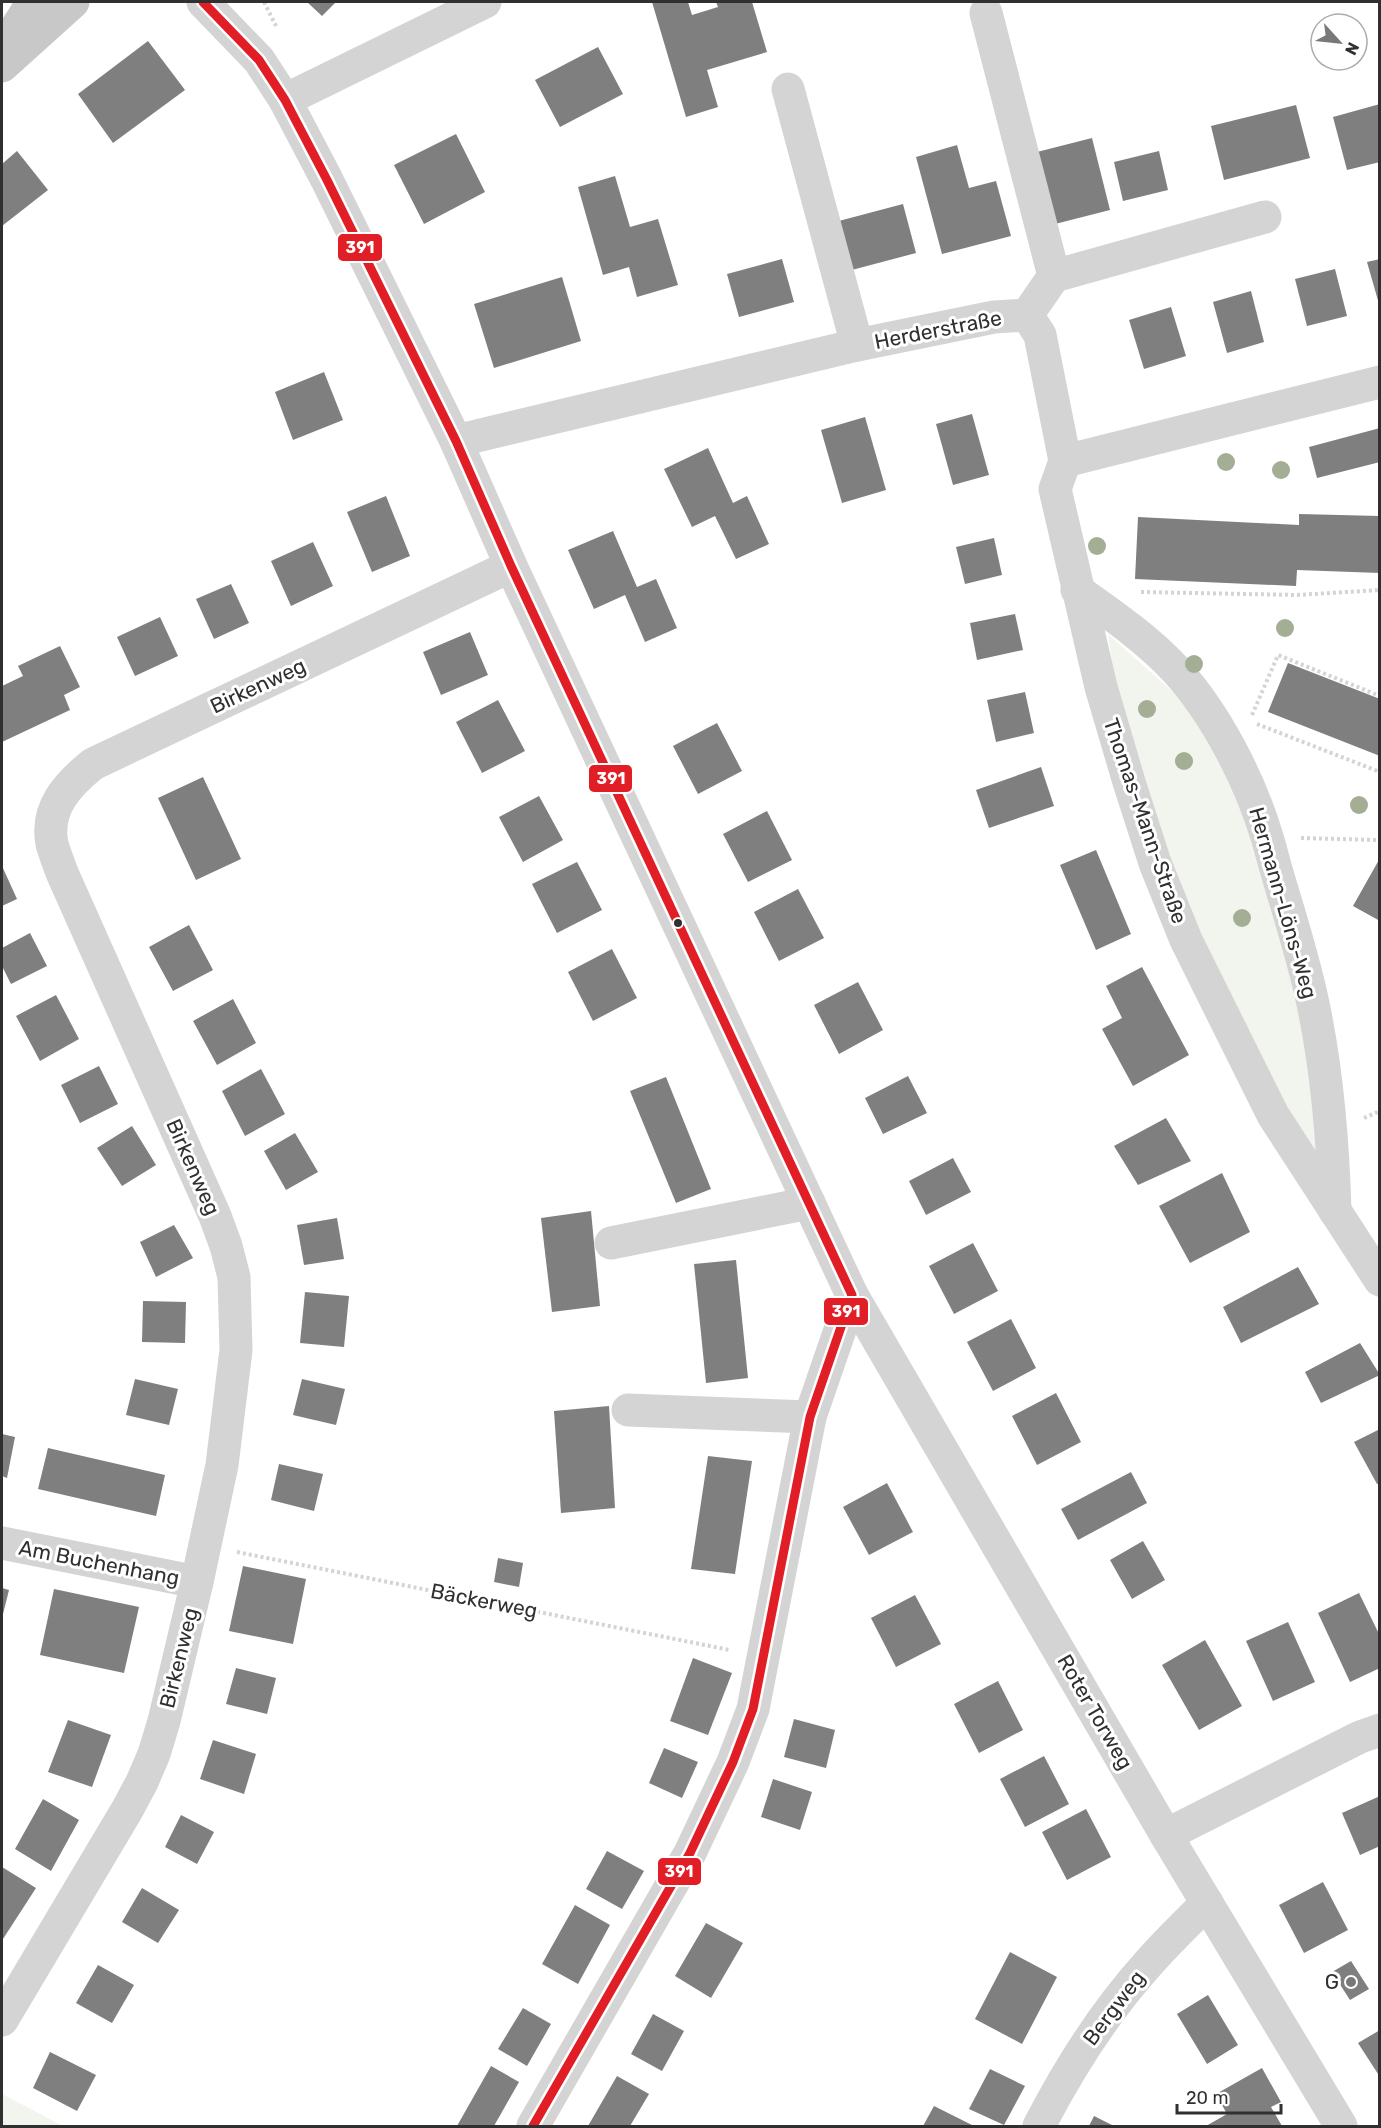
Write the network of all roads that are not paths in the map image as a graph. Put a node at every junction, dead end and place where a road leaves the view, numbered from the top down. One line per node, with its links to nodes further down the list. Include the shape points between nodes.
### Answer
1 (33, 2): 6 (main road)
2 (73, 2): 7 (main road)
3 (203, 2): 9 (street, Roter Torweg, via 259,60)
4 (485, 2): 9 (street)
5 (986, 13): 11 (street)
6 (2, 50)
7 (2, 66)
8 (788, 89): 13 (street)
9 (285, 100): 15 (street, Roter Torweg)
10 (1264, 217): 11 (street)
11 (1054, 276): 12 (street)
12 (1027, 315): 13 (street, Herderstraße, via 994,317); 16 (street, Herderstraße, via 1040,334)
13 (857, 345): 15 (street, Herderstraße)
14 (1380, 382): 16 (street)
15 (456, 441): 17 (street, Roter Torweg)
16 (1065, 461): 18 (street, Thomas-Mann-Straße, via 1055,489)
17 (511, 566): 19 (street, Roter Torweg); 27 (street, Birkenweg, via 93,764 64,790 56,806 52,843 63,875 215,1216 234,1277 233,1382 222,1465)
18 (1077, 590): 20 (street, Thomas-Mann-Straße, via 1129,782 1155,863 1186,940 1273,1115); 20 (street, Hermann-Löns-Weg, via 1176,670 1207,710 1256,804 1299,945 1322,1052)
19 (809, 1203): 21 (street); 23 (street, Roter Torweg)
20 (1335, 1213): 22 (street, Thomas-Mann-Straße)
21 (611, 1243)
22 (1380, 1280)
23 (852, 1295): 25 (street); 29 (street, Roter Torweg)
24 (628, 1410): 25 (street)
25 (810, 1417): 32 (street, via 753,1709 733,1762 690,1854)
26 (2, 1543): 27 (street, Am Buchenhang)
27 (197, 1582): 31 (street, Birkenweg, via 164,1721 142,1782)
28 (1380, 1730): 29 (street)
29 (1166, 1835): 30 (street, Roter Torweg)
30 (1207, 1903): 33 (street, Bergweg, via 1110,2010 1053,2098); 34 (street, Roter Torweg)
31 (2, 2020)
32 (532, 2127)
33 (1039, 2127)
34 (1341, 2127)

